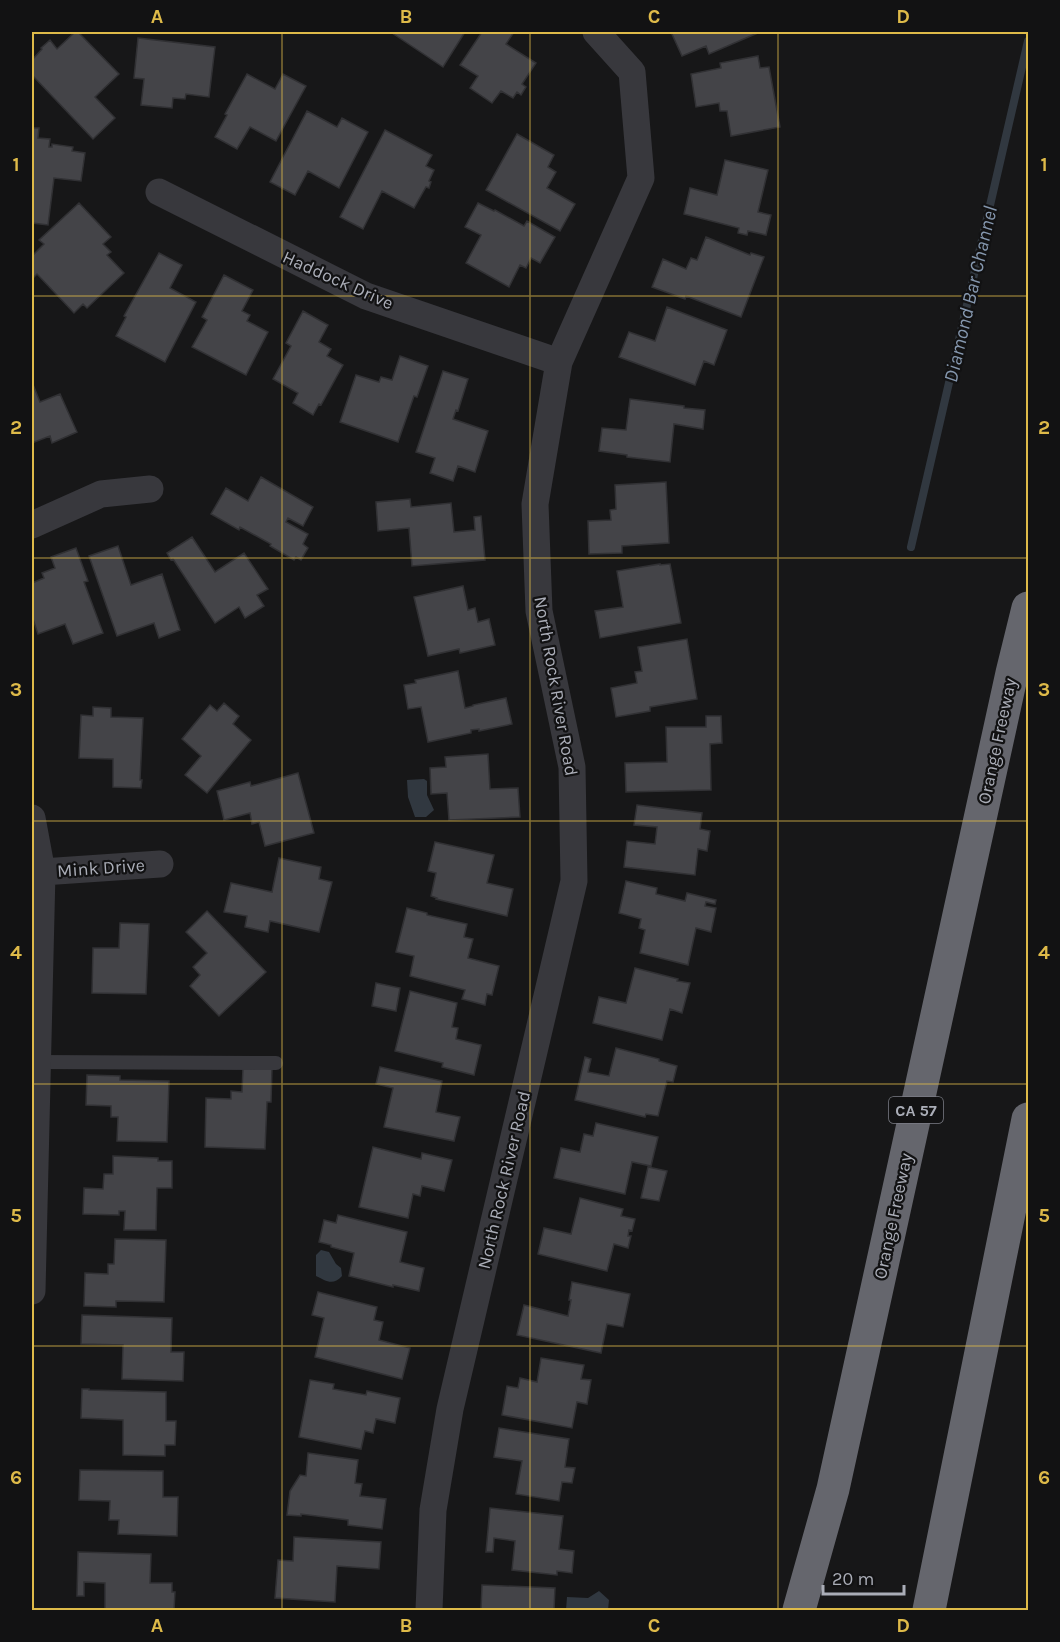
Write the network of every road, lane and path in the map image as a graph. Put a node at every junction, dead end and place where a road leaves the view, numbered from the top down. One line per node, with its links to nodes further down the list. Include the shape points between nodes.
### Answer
1 (596, 32): 3 (street, North Rock River Road, via 632,72 640,178)
2 (159, 192): 3 (street, Haddock Drive, via 366,296)
3 (559, 362): 14 (street, North Rock River Road, via 535,504 539,611 572,767 574,881 450,1410 433,1510)
4 (150, 489): 5 (street, via 100,494)
5 (32, 525)
6 (1029, 608): 15 (highway, Orange Freeway / CA 57, via 833,1490)
7 (32, 818): 9 (street)
8 (160, 864): 9 (street, Mink Drive)
9 (42, 872): 10 (street)
10 (37, 1062): 11 (lane); 13 (street)
11 (276, 1063)
12 (1029, 1119): 16 (highway)
13 (32, 1290)
14 (429, 1611)
15 (799, 1611)
16 (929, 1611)

